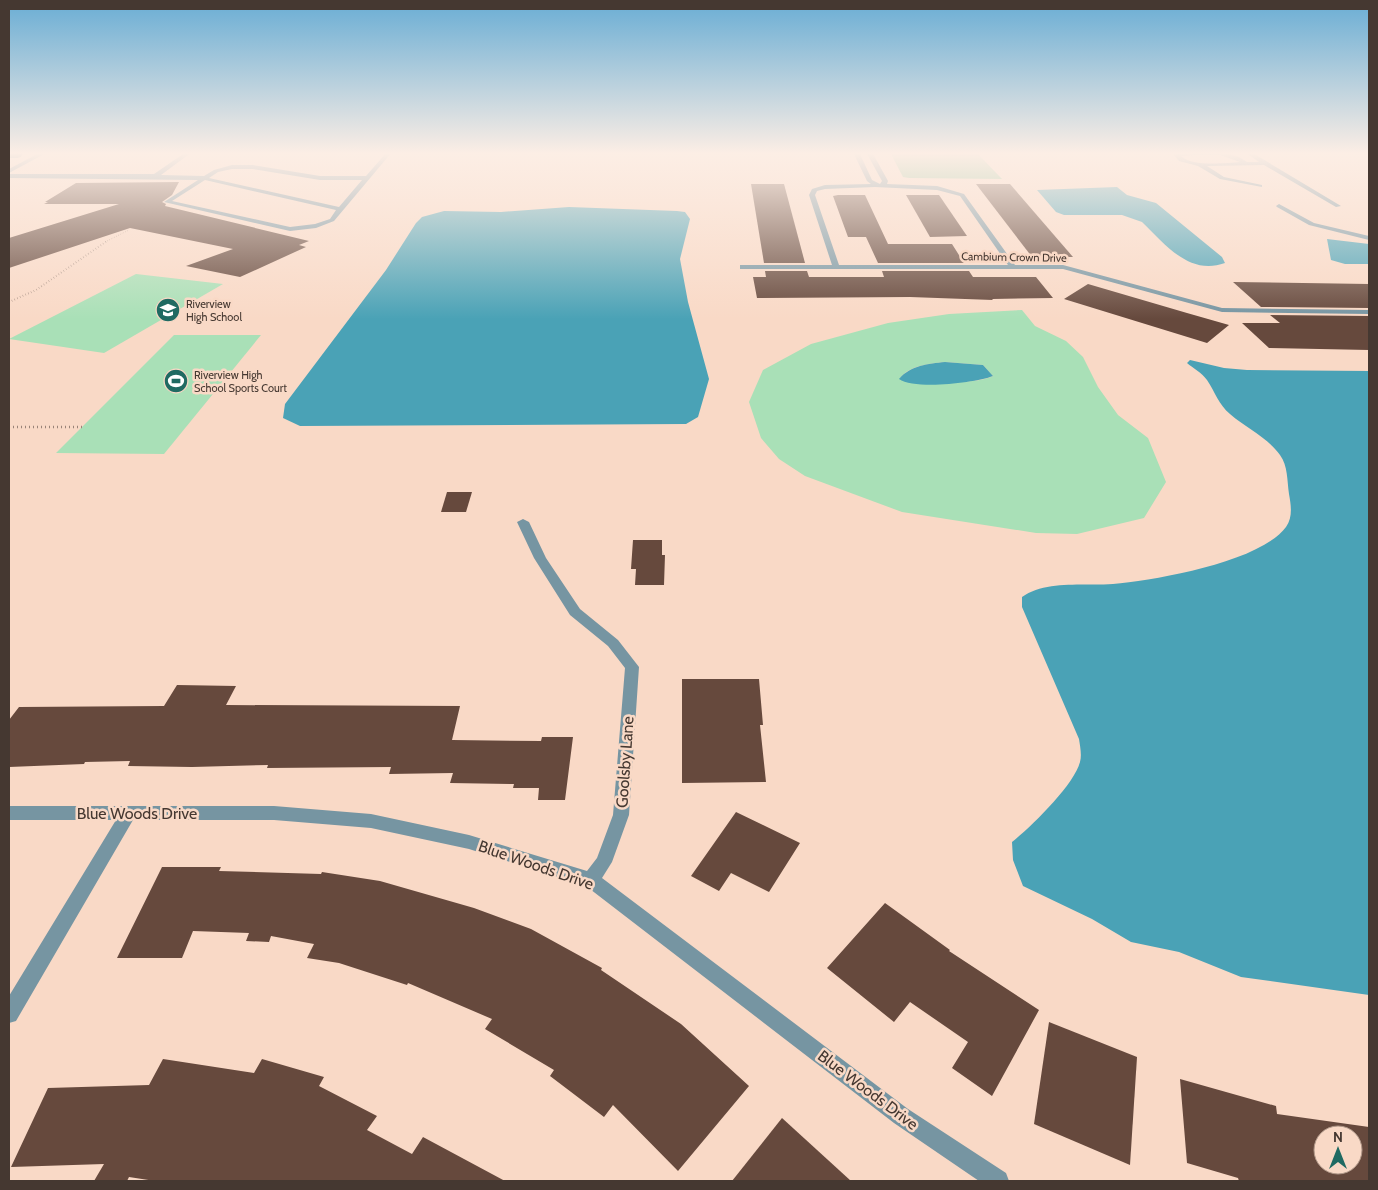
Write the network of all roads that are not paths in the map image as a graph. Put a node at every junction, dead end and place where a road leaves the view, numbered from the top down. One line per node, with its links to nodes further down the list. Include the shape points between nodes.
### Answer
1 (192, 208): 6 (street, via 290,229 316,226 332,220)
2 (334, 208): 6 (street)
3 (817, 208): 9 (street)
4 (971, 208): 10 (street)
5 (1281, 208): 7 (street, via 1319,228)
6 (340, 209)
7 (1369, 238)
8 (743, 267): 9 (street, Cambium Crown Drive)
9 (836, 267): 10 (street, Cambium Crown Drive)
10 (1013, 267): 11 (street, Cambium Crown Drive, via 1070,268 1231,311)
11 (1369, 312)
12 (523, 522): 15 (street, Goolsby Lane, via 540,558 575,612 613,643 632,667 621,814 604,862)
13 (128, 812): 14 (street, Blue Woods Drive); 15 (street, Blue Woods Drive, via 274,813 371,821 469,842); 16 (street)
14 (9, 814)
15 (591, 880): 17 (street, Blue Woods Drive, via 901,1116)
16 (9, 1014)
17 (998, 1181)

